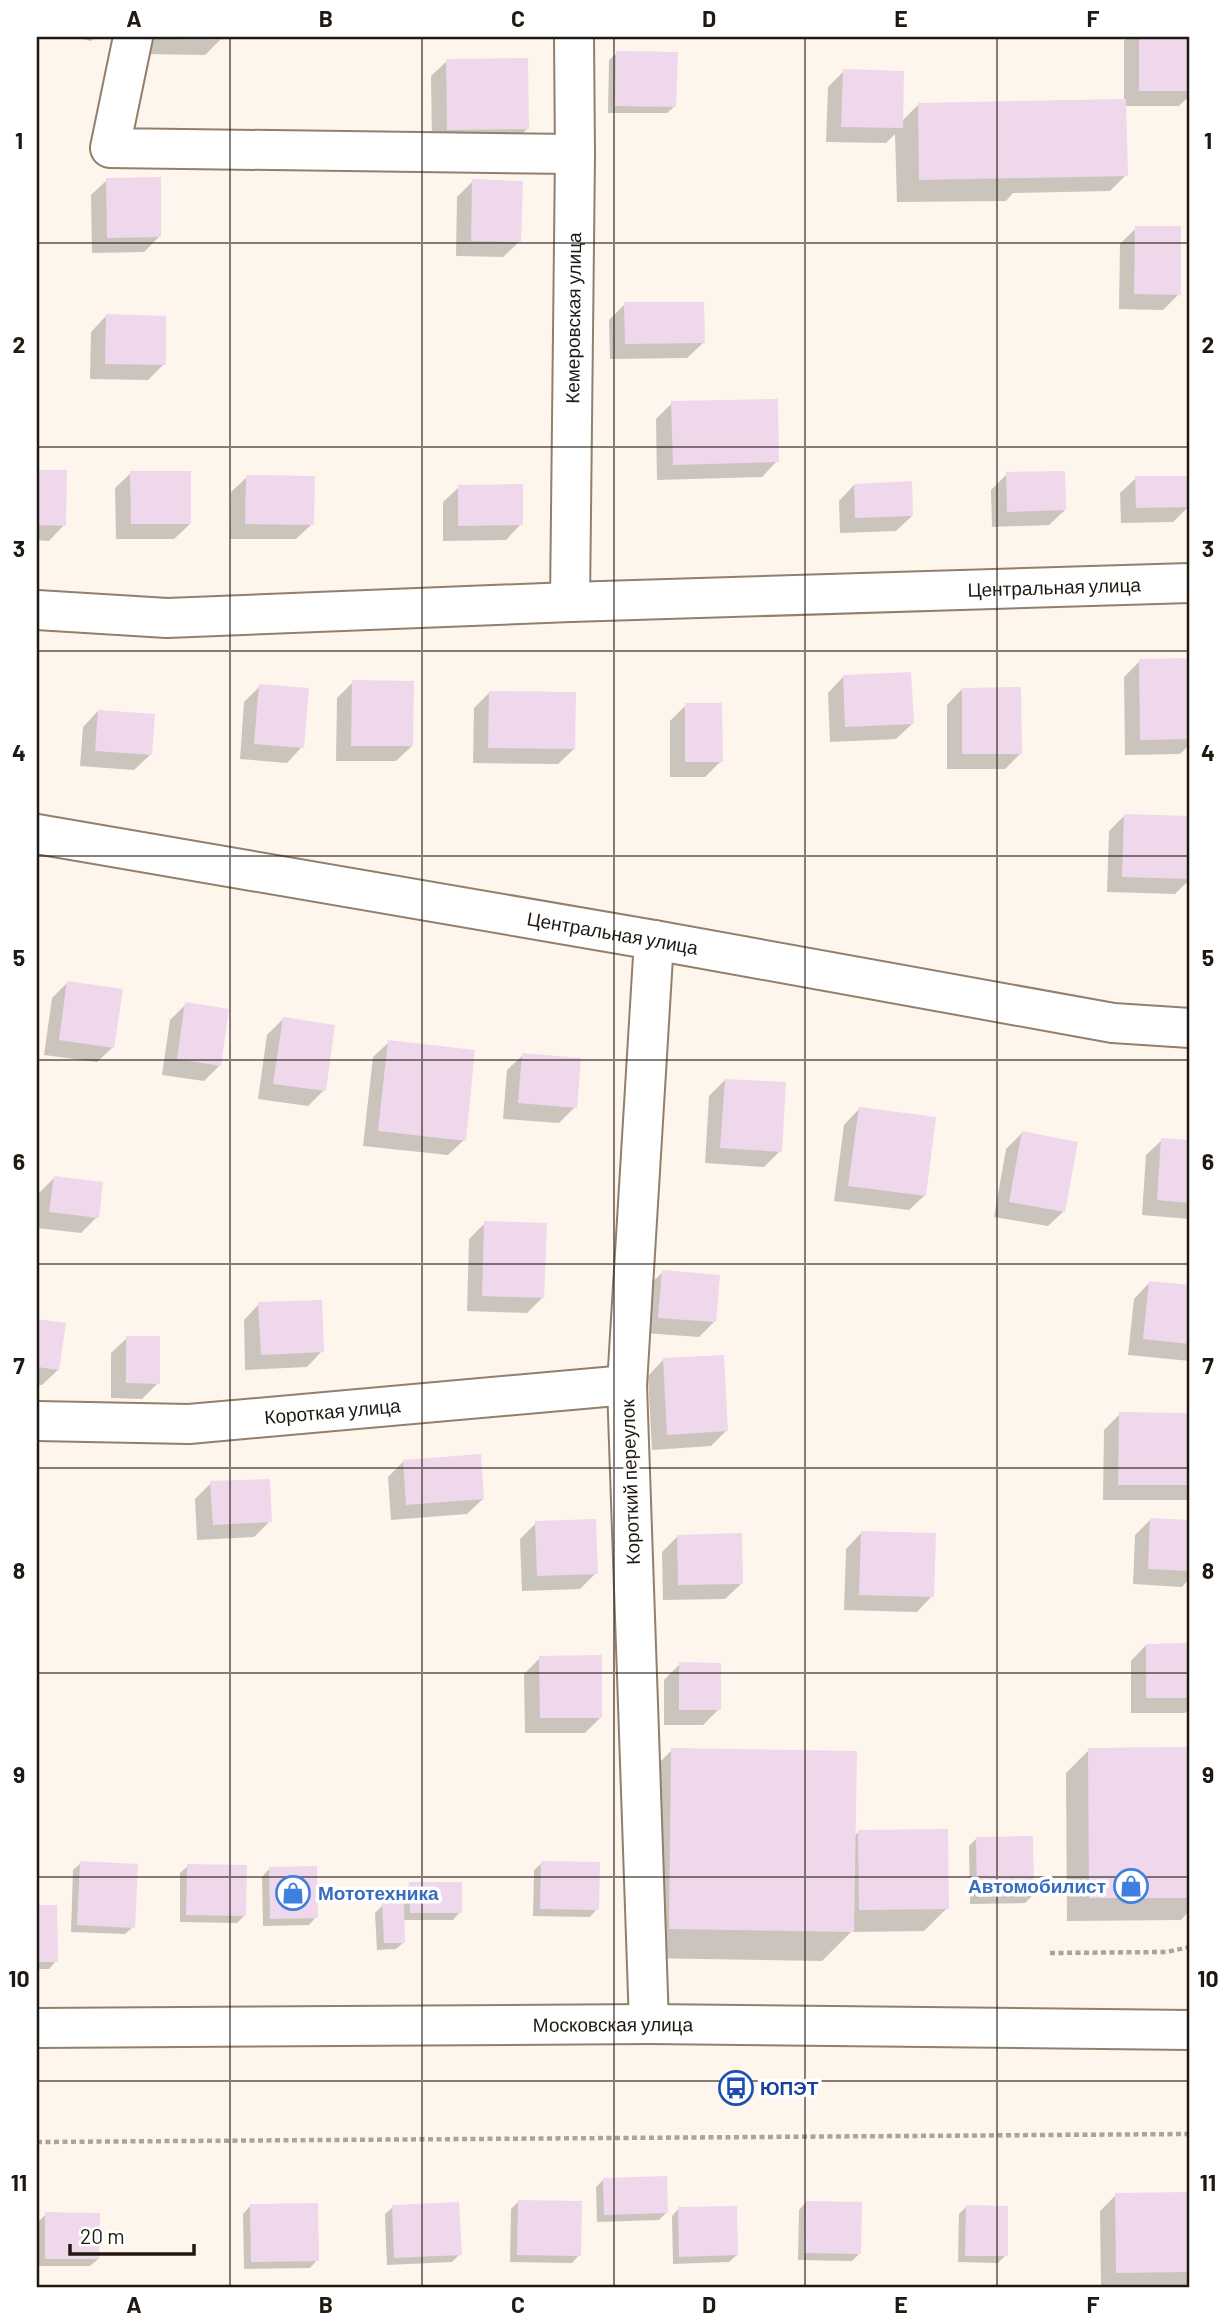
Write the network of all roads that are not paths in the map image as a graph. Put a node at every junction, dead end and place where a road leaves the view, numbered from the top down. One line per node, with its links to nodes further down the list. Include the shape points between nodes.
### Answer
1 (133, 37): 3 (street, via 110,148)
2 (574, 37): 3 (street, Кемеровская улица)
3 (575, 154): 5 (street, Кемеровская улица)
4 (1190, 583): 5 (street, Центральная улица)
5 (570, 602): 6 (street, Центральная улица, via 167,618)
6 (37, 610)
7 (37, 834): 8 (street, Центральная улица)
8 (654, 940): 9 (street, Центральная улица, via 1113,1023); 10 (street, Короткий переулок)
9 (1190, 1028)
10 (627, 1385): 11 (street, Короткая улица, via 189,1424); 12 (street, Короткий переулок)
11 (37, 1421)
12 (649, 2024): 13 (street, Московская улица); 14 (street, Московская улица)
13 (37, 2028)
14 (1190, 2030)

